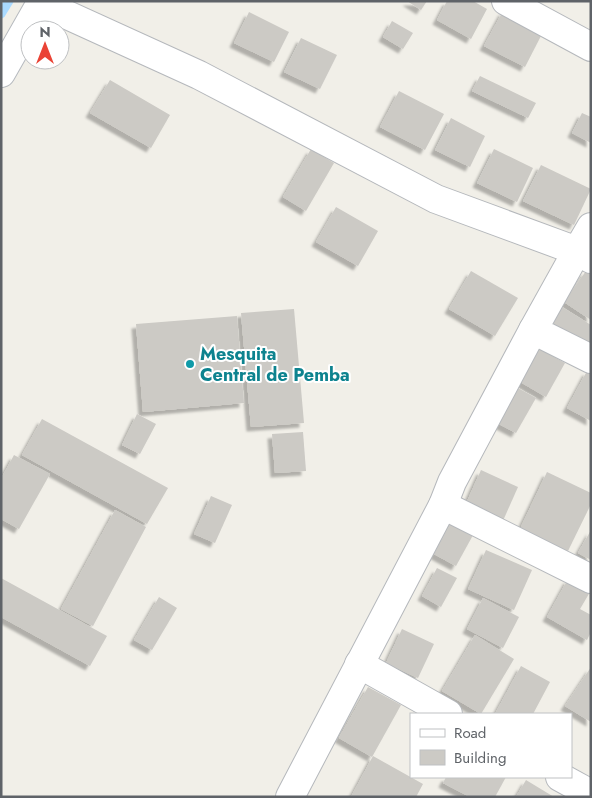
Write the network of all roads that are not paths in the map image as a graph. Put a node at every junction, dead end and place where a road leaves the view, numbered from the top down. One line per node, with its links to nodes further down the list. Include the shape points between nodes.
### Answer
1 (506, 1): 3 (street)
2 (42, 2): 4 (street); 6 (street, via 198,75 436,199)
3 (591, 47)
4 (1, 73)
5 (591, 227): 6 (street)
6 (584, 255): 7 (street)
7 (533, 330): 8 (street); 9 (street)
8 (591, 359)
9 (442, 505): 10 (street); 11 (street)
10 (591, 579)
11 (359, 664): 12 (street); 15 (street)
12 (446, 713)
13 (562, 778): 14 (street)
14 (591, 794)
15 (290, 797)

